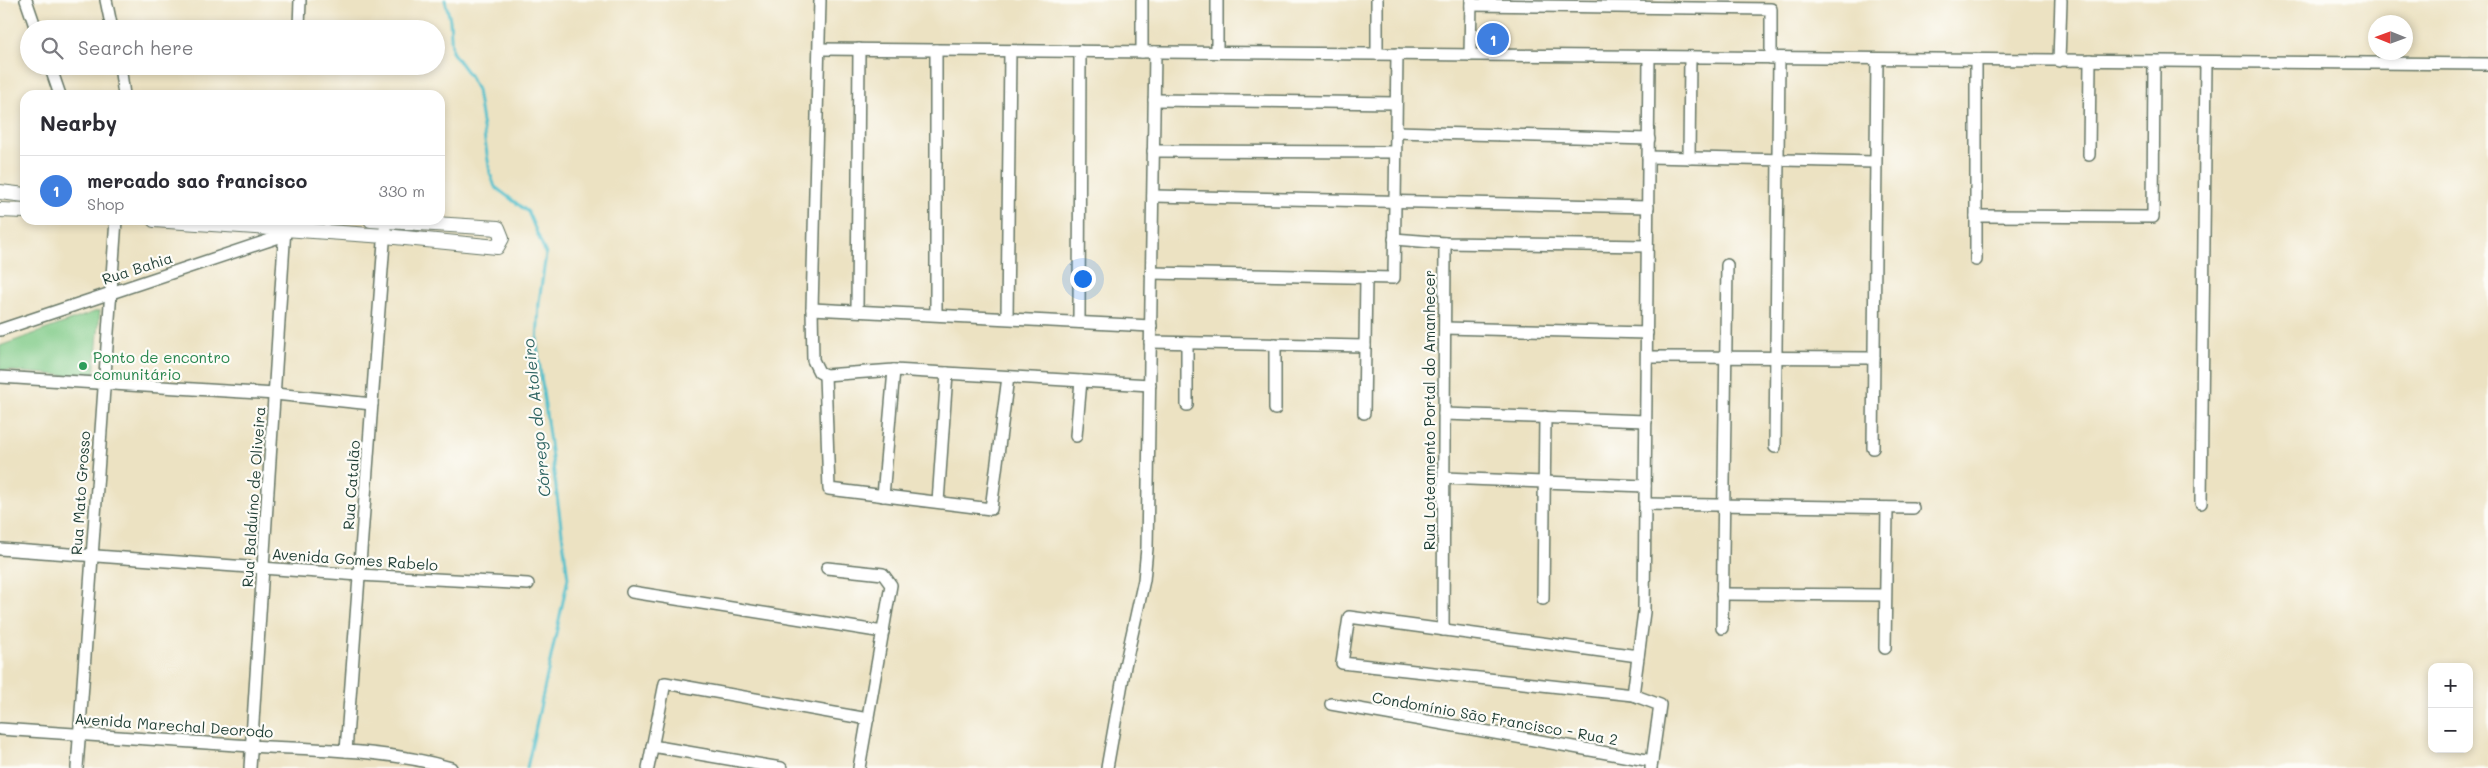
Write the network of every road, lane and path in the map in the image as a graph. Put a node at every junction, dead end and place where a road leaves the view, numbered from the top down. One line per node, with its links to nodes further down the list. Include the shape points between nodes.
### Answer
1 (26, 0): 11 (street)
2 (106, 0): 12 (street)
3 (300, 0): 13 (street)
4 (820, 0): 14 (street)
5 (1142, 0): 19 (street)
6 (1217, 0): 21 (street)
7 (1377, 0): 22 (street)
8 (2061, 0): 31 (street)
9 (1471, 2): 10 (street); 24 (street)
10 (1731, 5): 27 (street, via 1771,9)
11 (33, 20)
12 (110, 20)
13 (299, 20)
14 (820, 49): 15 (street); 73 (street)
15 (859, 49): 16 (street); 74 (street)
16 (936, 50): 17 (street); 75 (street)
17 (1010, 51): 18 (street); 76 (street)
18 (1080, 51): 19 (street); 77 (street)
19 (1142, 52): 20 (street)
20 (1155, 52): 21 (street); 39 (street)
21 (1217, 52): 22 (street)
22 (1377, 54): 23 (street)
23 (1397, 54): 24 (street); 40 (street)
24 (1470, 55): 25 (street)
25 (1649, 56): 26 (street); 42 (street)
26 (1690, 57): 27 (street); 47 (street)
27 (1775, 58): 28 (street); 48 (street)
28 (1877, 59): 29 (street); 49 (street)
29 (1976, 60): 31 (street); 58 (street)
30 (2090, 60): 31 (street); 32 (street); 45 (street)
31 (2060, 61)
32 (2154, 61): 33 (street); 58 (street, via 2153,217)
33 (2206, 62): 34 (street); 114 (street)
34 (2488, 64)
35 (53, 75): 37 (street)
36 (121, 75): 38 (street)
37 (58, 90)
38 (123, 90)
39 (1154, 100): 40 (street); 43 (street)
40 (1396, 103): 41 (street)
41 (1396, 132): 42 (street); 44 (street)
42 (1649, 139): 46 (street)
43 (1153, 151): 44 (street); 53 (street)
44 (1395, 152): 54 (street)
45 (2089, 155)
46 (1648, 157): 47 (street); 55 (street)
47 (1689, 158): 48 (street)
48 (1778, 160): 49 (street); 88 (street)
49 (1876, 162): 89 (street)
50 (0, 184): 52 (street)
51 (0, 192): 52 (street)
52 (20, 195)
53 (1152, 196): 54 (street); 70 (street)
54 (1395, 200): 55 (street); 65 (street)
55 (1648, 207): 67 (street)
56 (0, 210): 57 (street)
57 (20, 211)
58 (1976, 216): 68 (street)
59 (445, 224): 64 (street, via 498,228 502,238 497,247)
60 (116, 225): 72 (street, Rua Mato Grosso)
61 (209, 225): 63 (street)
62 (382, 225): 64 (street, Rua Catalão)
63 (285, 232): 64 (street); 72 (street, Rua Bahia); 98 (street, Rua Balduíno de Oliveira)
64 (385, 236): 99 (street, Rua Catalão)
65 (1394, 239): 66 (street); 71 (street, via 1394,278)
66 (1445, 243): 67 (street); 79 (street, Rua Loteamento Portal do Amanhecer)
67 (1648, 246): 81 (street)
68 (1976, 260)
69 (1727, 265): 87 (street)
70 (1151, 273): 71 (street); 78 (street)
71 (1366, 277): 85 (street)
72 (112, 292): 80 (street, Rua Bahia); 96 (street, Rua Mato Grosso)
73 (812, 309): 74 (street); 92 (street, via 813,360 815,367)
74 (857, 310): 75 (street)
75 (936, 314): 76 (street)
76 (1007, 318): 77 (street)
77 (1079, 322): 78 (street)
78 (1151, 326): 82 (street)
79 (1445, 328): 81 (street); 103 (street, Rua Loteamento Portal do Amanhecer)
80 (0, 330)
81 (1647, 333): 86 (street)
82 (1150, 342): 83 (street); 97 (street)
83 (1188, 343): 84 (street); 100 (street)
84 (1275, 344): 85 (street); 101 (street)
85 (1365, 346): 102 (street)
86 (1646, 357): 87 (street); 105 (street)
87 (1725, 357): 88 (street); 116 (street)
88 (1776, 357): 89 (street); 107 (street)
89 (1874, 358): 108 (street)
90 (894, 370): 91 (street); 92 (street); 112 (street)
91 (947, 373): 94 (street); 113 (street)
92 (825, 375): 112 (street, via 828,489)
93 (0, 377): 96 (street)
94 (1008, 377): 95 (street); 113 (street, via 992,509)
95 (1081, 381): 97 (street); 106 (street)
96 (103, 383): 98 (street); 120 (street, Rua Mato Grosso)
97 (1150, 385): 149 (street, via 1144,580)
98 (275, 394): 99 (street); 121 (street, Rua Balduíno de Oliveira)
99 (372, 404): 123 (street, Rua Catalão)
100 (1187, 405)
101 (1275, 409)
102 (1364, 413)
103 (1444, 414): 104 (street); 109 (street, Rua Loteamento Portal do Amanhecer)
104 (1545, 417): 105 (street); 110 (street)
105 (1646, 421): 111 (street)
106 (1076, 436)
107 (1775, 447)
108 (1873, 448)
109 (1444, 478): 110 (street); 130 (street, Rua Loteamento Portal do Amanhecer)
110 (1544, 482): 111 (street); 128 (street)
111 (1645, 486): 115 (street)
112 (883, 496): 113 (street)
113 (938, 502)
114 (2201, 503)
115 (1645, 504): 116 (street); 133 (street, via 1644,612)
116 (1723, 507): 117 (street); 126 (street)
117 (1887, 508): 118 (street); 127 (street)
118 (1913, 508)
119 (0, 549): 120 (street, Avenida Gomes Rabelo)
120 (91, 556): 121 (street, Avenida Gomes Rabelo); 138 (street, Rua Mato Grosso)
121 (263, 567): 123 (street, Avenida Gomes Rabelo); 139 (street, Rua Balduíno de Oliveira)
122 (828, 568): 131 (street, via 884,574 891,585)
123 (359, 575): 124 (street, Avenida Gomes Rabelo); 141 (street, Rua Catalão)
124 (528, 584)
125 (632, 592): 131 (street)
126 (1722, 594): 127 (street); 129 (street)
127 (1884, 595): 132 (street)
128 (1543, 599)
129 (1722, 628)
130 (1443, 630): 133 (street); 134 (street, via 1349,617 1342,663)
131 (883, 632): 136 (street)
132 (1884, 648)
133 (1638, 656): 134 (street)
134 (1633, 695): 142 (street, via 1660,705)
135 (1331, 704): 142 (street, Condomínio São Francisco - Rua 2)
136 (868, 719): 140 (street, via 665,683); 148 (street)
137 (0, 728): 138 (street, Avenida Marechal Deorodo)
138 (80, 734): 139 (street, Avenida Marechal Deorodo); 143 (street, Rua Mato Grosso)
139 (252, 746): 141 (street, Avenida Marechal Deorodo); 144 (street, Rua Balduíno de Oliveira)
140 (652, 746): 146 (street); 147 (street)
141 (346, 751): 145 (street, Avenida Marechal Deorodo)
142 (1652, 765)
143 (77, 768)
144 (250, 768)
145 (451, 768)
146 (648, 768)
147 (781, 768)
148 (860, 768)
149 (1107, 768)

